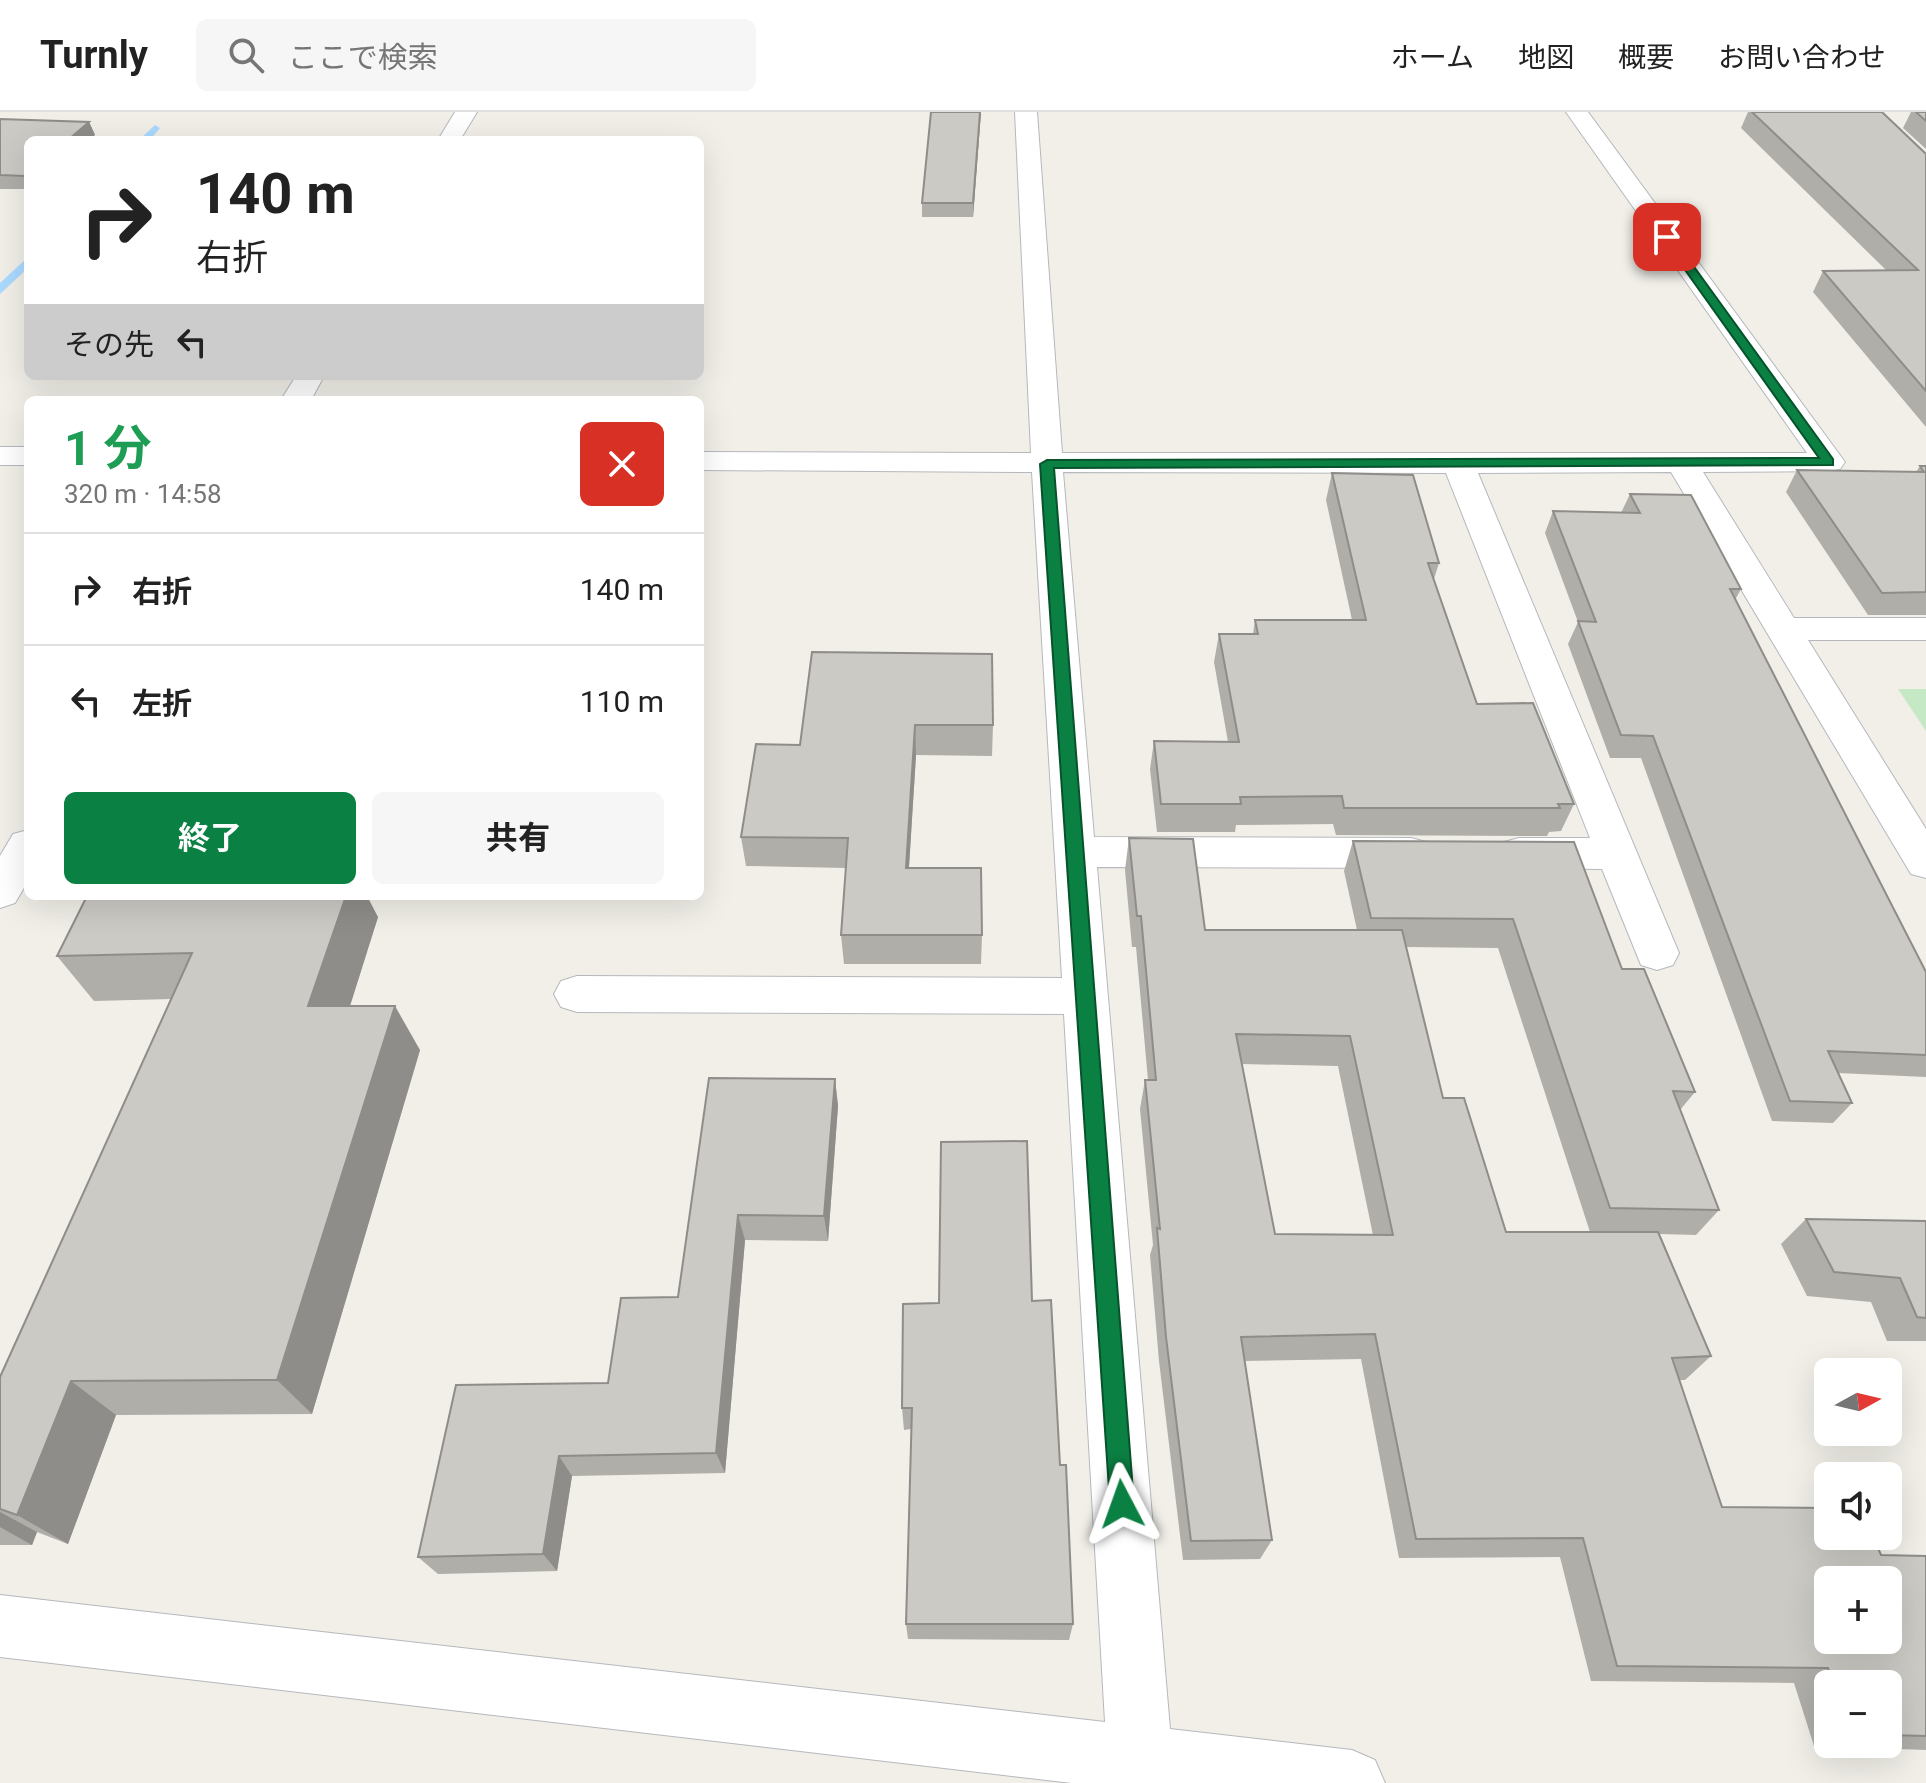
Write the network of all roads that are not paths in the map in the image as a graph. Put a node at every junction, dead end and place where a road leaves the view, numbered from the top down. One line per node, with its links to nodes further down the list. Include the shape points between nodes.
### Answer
1 (466, 112): 4 (street)
2 (1026, 112): 8 (street)
3 (1577, 112): 10 (street, via 1829,462)
4 (451, 136)
5 (0, 456): 6 (street)
6 (24, 456)
7 (704, 461): 8 (street)
8 (1047, 464): 9 (street); 14 (street)
9 (1458, 464): 10 (street); 15 (street)
10 (1682, 464): 11 (street)
11 (1783, 629): 12 (street); 16 (street)
12 (1926, 629)
13 (24, 852): 17 (street)
14 (1075, 852): 15 (street); 20 (street)
15 (1617, 854): 18 (street)
16 (1926, 863)
17 (0, 892)
18 (1657, 953)
19 (577, 994): 20 (street)
20 (1085, 996): 22 (street)
21 (0, 1626): 22 (street)
22 (1141, 1771): 23 (street)
23 (1352, 1783)

